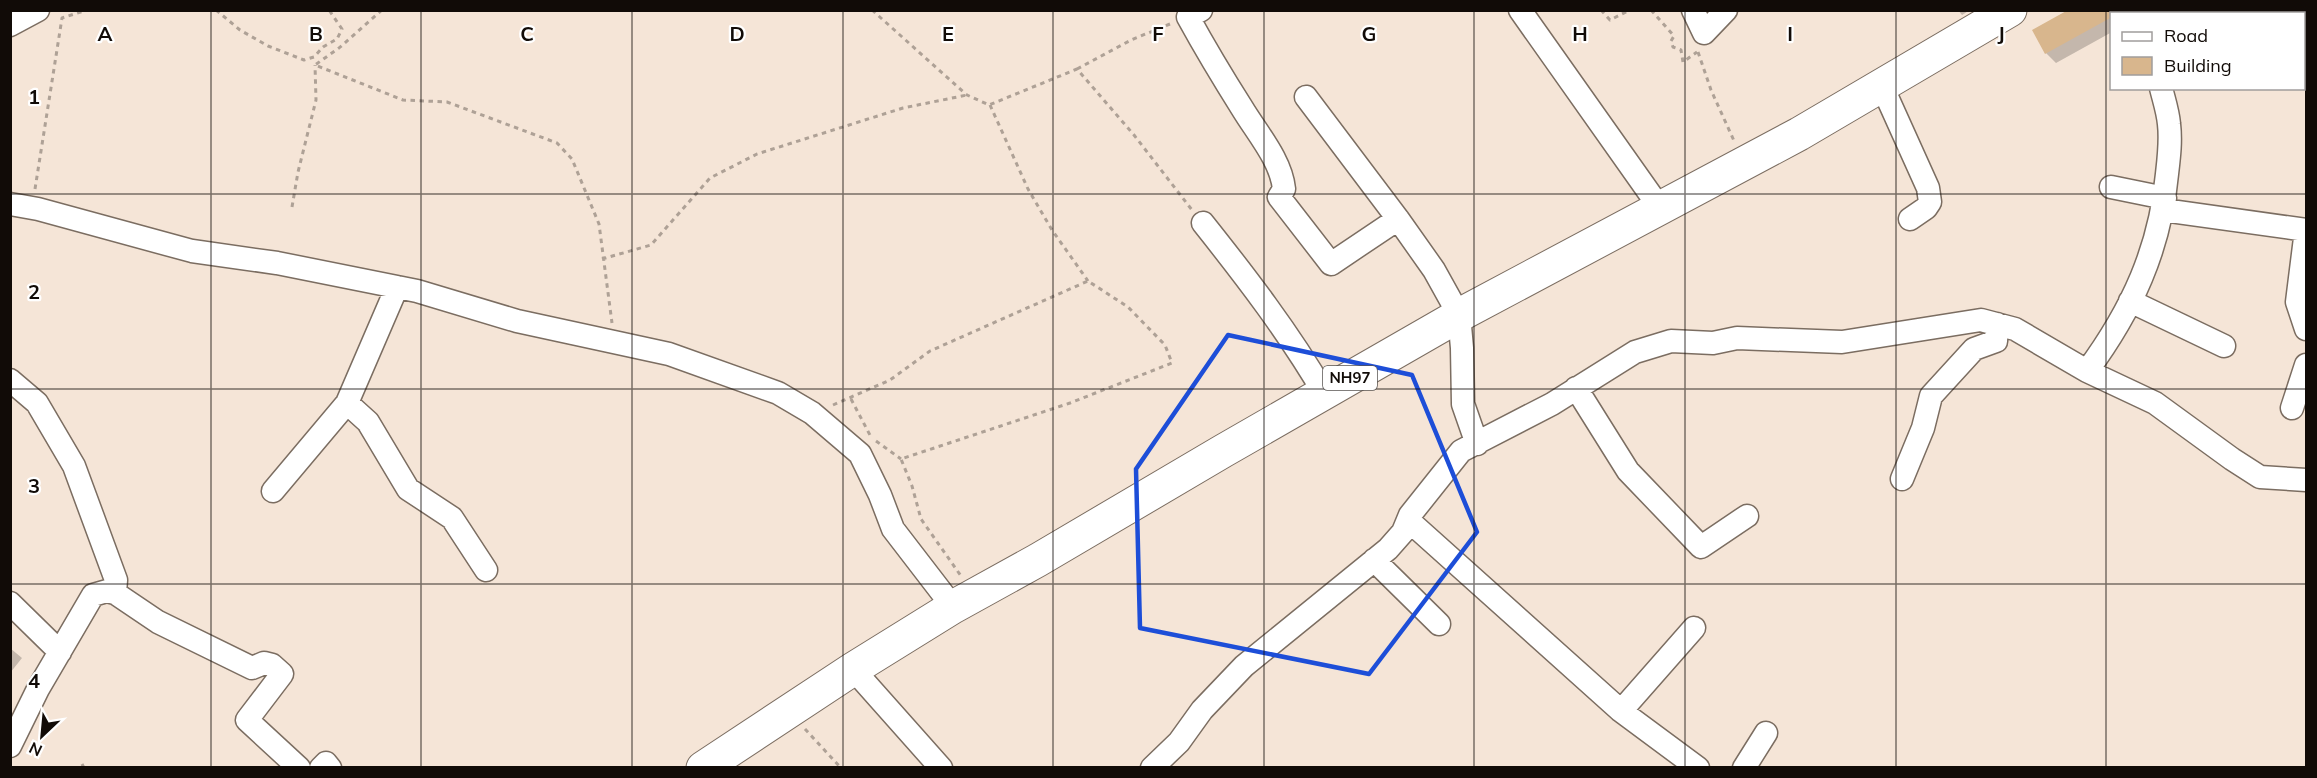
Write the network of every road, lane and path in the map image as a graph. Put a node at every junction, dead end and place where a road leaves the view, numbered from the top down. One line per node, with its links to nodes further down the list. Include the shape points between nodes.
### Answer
1 (38, 10): 15 (street)
2 (87, 10): 30 (path, via 62,18 34,184)
3 (216, 10): 4 (path, via 240,30 304,60 337,39 342,29)
4 (329, 10)
5 (382, 10): 17 (path)
6 (872, 10): 21 (path)
7 (1520, 10): 29 (street)
8 (1601, 10): 9 (path, via 1610,20)
9 (1630, 10)
10 (1651, 10): 16 (path, via 1674,36 1673,47 1681,50 1683,62)
11 (1694, 10): 16 (street)
12 (1726, 10): 16 (street)
13 (2010, 10): 19 (highway, NH97)
14 (1194, 14): 18 (path, via 1131,40); 31 (street, via 1211,59 1279,170 1284,189 1279,197 1331,264)
15 (10, 25)
16 (1701, 42): 24 (path, via 1711,90)
17 (315, 65): 28 (path, via 316,100); 35 (path, via 403,100 447,102 557,143 572,159 599,224)
18 (1077, 69): 23 (path); 33 (path)
19 (1882, 86): 24 (highway, NH97); 32 (street, via 1928,188 1930,202)
20 (2161, 90): 27 (street, via 2170,141)
21 (967, 95): 23 (path); 35 (path, via 903,108 757,154 710,178 651,245)
22 (1306, 97): 31 (street)
23 (989, 105): 36 (path, via 1028,189)
24 (1744, 163): 29 (highway, NH97)
25 (2111, 187): 27 (street)
26 (10, 204): 30 (street)
27 (2164, 204): 34 (street); 38 (street, via 2151,258)
28 (292, 207)
29 (1659, 208): 39 (highway, NH97)
30 (38, 209): 37 (street, via 192,251)
31 (1398, 219): 39 (street, via 1434,270)
32 (1910, 219)
33 (1203, 223): 48 (street)
34 (2306, 230): 41 (street, via 2296,302)
35 (602, 259): 42 (path)
36 (1088, 281): 49 (path, via 930,351 890,380); 54 (path, via 1128,307 1166,345 1172,363 1070,403)
37 (397, 287): 42 (street, via 517,321); 50 (street)
38 (2130, 301): 43 (street); 45 (street)
39 (1459, 315): 48 (highway, NH97); 53 (street, via 1462,404)
40 (1997, 324): 45 (street, via 2015,329); 47 (street, via 1981,320 1842,342 1737,338 1713,343 1671,341 1635,352); 55 (street, via 1996,341 1974,349 1931,396)
41 (2307, 329)
42 (616, 342): 52 (street, via 725,373 778,393)
43 (2224, 346)
44 (2307, 365): 51 (street)
45 (2087, 371): 56 (street, via 2155,403 2260,477)
46 (10, 380): 62 (street, via 37,403 74,466 116,580)
47 (1576, 388): 53 (street); 58 (street, via 1628,471 1701,547)
48 (1324, 393): 63 (highway, NH97)
49 (851, 399): 52 (path); 54 (path, via 871,438)
50 (347, 404): 57 (street); 61 (street, via 368,422 408,489 452,518)
51 (2292, 408)
52 (812, 413): 63 (street, via 860,454 893,529)
53 (1477, 444): 59 (street, via 1461,451)
54 (901, 459): 63 (path, via 921,519)
55 (1902, 480)
56 (2307, 480)
57 (273, 491)
58 (1747, 516)
59 (1408, 520): 60 (street, via 1403,532); 69 (street)
60 (1374, 560): 65 (street); 79 (street, via 1244,666)
61 (486, 570)
62 (115, 594): 67 (street, via 108,591 93,595); 73 (street, via 158,622 252,668 264,663 277,669 282,674 247,720)
63 (964, 601): 68 (highway, NH97)
64 (10, 603): 67 (street)
65 (1439, 624)
66 (1694, 628): 69 (street)
67 (60, 652): 72 (street)
68 (853, 669): 76 (highway, NH97); 78 (street)
69 (1621, 711): 80 (street)
70 (805, 729): 77 (path)
71 (1766, 733): 81 (street)
72 (10, 746)
73 (299, 768)
74 (321, 768): 75 (street, via 326,763)
75 (330, 768)
76 (703, 768)
77 (841, 768)
78 (941, 768)
79 (1152, 768)
80 (1698, 768)
81 (1744, 768)

